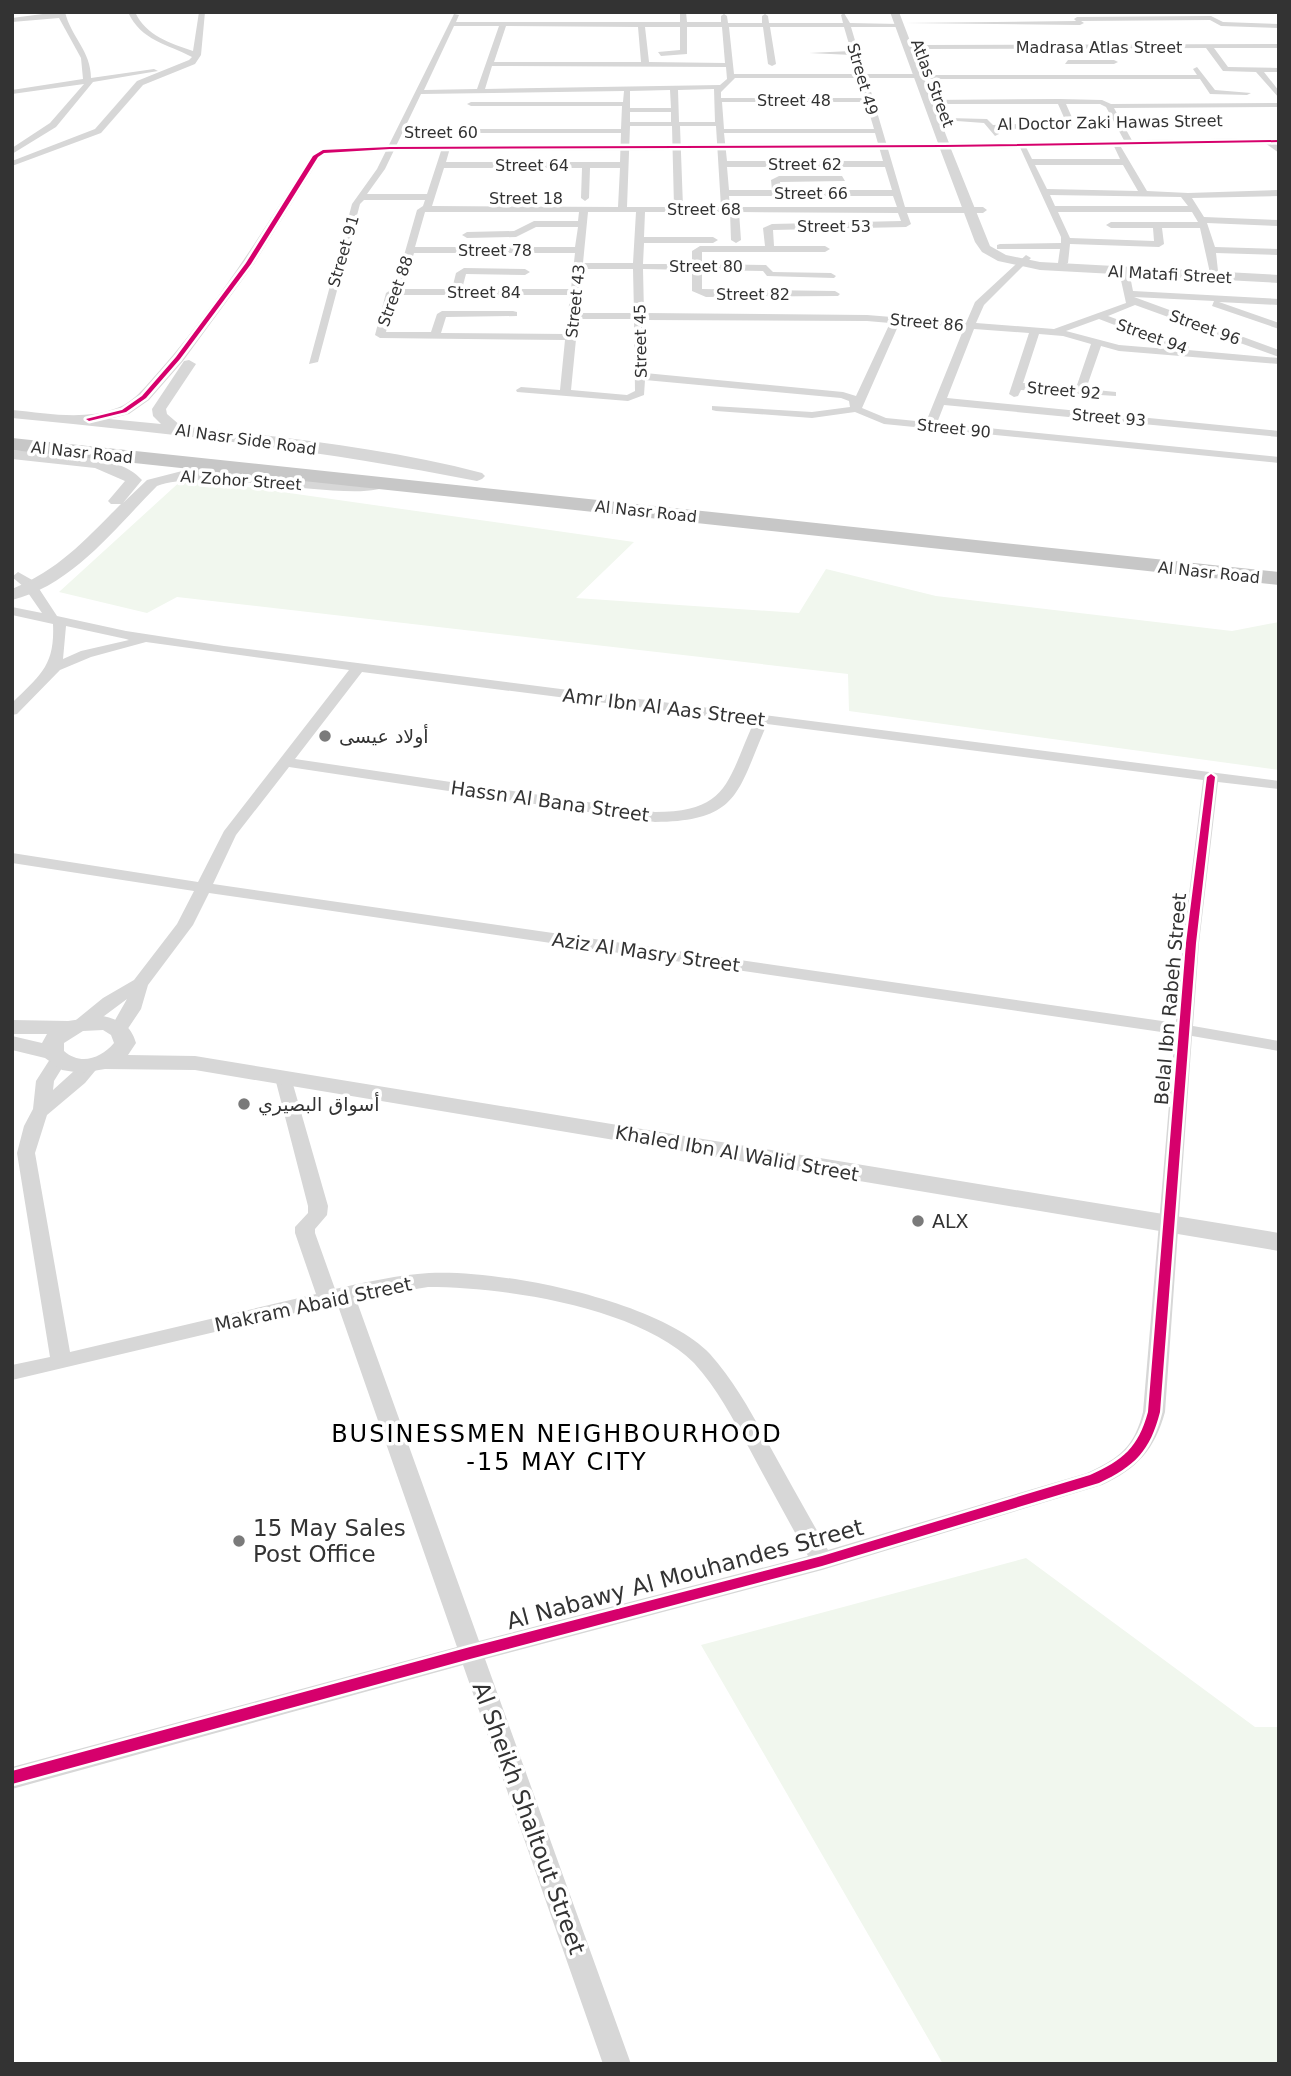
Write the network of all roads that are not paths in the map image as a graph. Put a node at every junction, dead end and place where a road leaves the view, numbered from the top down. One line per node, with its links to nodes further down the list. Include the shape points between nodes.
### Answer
1 (131, 12): 66 (street, via 148,34)
2 (202, 12): 66 (street)
3 (457, 12): 27 (street, Street 91)
4 (723, 12): 33 (street)
5 (894, 12): 25 (street, Atlas Street)
6 (509, 13): 28 (street, Street 88)
7 (550, 13): 29 (street)
8 (609, 13): 30 (street)
9 (670, 13): 10 (street)
10 (682, 13): 32 (street)
11 (765, 13): 12 (street); 34 (street)
12 (778, 13)
13 (831, 13): 14 (street)
14 (844, 13): 35 (street, Street 49)
15 (1004, 13): 36 (street)
16 (62, 14): 24 (street); 97 (street, via 82,47)
17 (1101, 15): 18 (street); 23 (street)
18 (1124, 15): 19 (street)
19 (1142, 15): 22 (street)
20 (1183, 15): 21 (street); 22 (street)
21 (1201, 15): 26 (street, via 1220,24)
22 (1161, 16): 37 (street)
23 (1076, 18): 36 (street, via 1053,23 1057,31); 37 (street, via 1082,26)
24 (12, 20)
25 (904, 20): 35 (street); 36 (street, via 943,23 947,31); 60 (street, Atlas Street); 89 (street, Atlas Street)
26 (1277, 22)
27 (451, 24): 28 (street); 111 (street, Street 91)
28 (504, 24): 29 (street); 40 (street, Street 88)
29 (548, 24): 30 (street)
30 (608, 24): 31 (street)
31 (641, 24): 32 (street); 43 (street)
32 (683, 24): 33 (street); 65 (street, via 683,53)
33 (725, 24): 34 (street); 81 (street)
34 (766, 24): 35 (street); 44 (street)
35 (847, 24): 64 (street, Street 49)
36 (1013, 26)
37 (1162, 26): 38 (street)
38 (1197, 27)
39 (1241, 34): 51 (street)
40 (500, 35): 41 (street); 70 (street, Street 88)
41 (513, 35)
42 (629, 35): 43 (street)
43 (642, 35): 65 (street)
44 (768, 35): 45 (street); 76 (street)
45 (782, 35)
46 (1115, 36): 54 (street)
47 (1137, 36): 55 (street)
48 (1159, 36): 56 (street)
49 (1180, 36): 57 (street)
50 (1089, 37): 62 (street)
51 (1279, 37): 53 (street)
52 (1062, 39): 68 (street)
53 (1209, 44): 57 (street, Madrasa Atlas Street); 58 (street, Madrasa Atlas Street); 58 (street, via 1273,53); 85 (street)
54 (1123, 46): 55 (street, Madrasa Atlas Street); 63 (street, Madrasa Atlas Street)
55 (1145, 46): 56 (street, Madrasa Atlas Street)
56 (1167, 46): 57 (street, Madrasa Atlas Street)
57 (1189, 46)
58 (1266, 46): 59 (street, Madrasa Atlas Street)
59 (1279, 46)
60 (919, 47): 61 (street, Madrasa Atlas Street); 89 (street, Atlas Street)
61 (989, 47): 67 (street); 68 (street, Madrasa Atlas Street, via 1013,47 1017,56)
62 (1096, 47): 63 (street, Madrasa Atlas Street); 68 (street, Madrasa Atlas Street)
63 (1105, 47): 69 (street)
64 (855, 53): 78 (street, via 812,49); 80 (street, Street 49)
65 (644, 54): 73 (street)
66 (197, 55): 82 (street)
67 (993, 57)
68 (1068, 59): 69 (street); 69 (street); 96 (street, via 1023,70)
69 (1115, 63): 90 (street)
70 (489, 64): 98 (street); 112 (street, Street 88)
71 (569, 64): 72 (street); 98 (street); 108 (street)
72 (613, 64): 73 (street); 109 (street)
73 (645, 64): 81 (street)
74 (744, 64): 81 (street)
75 (758, 64): 76 (street)
76 (772, 64): 77 (street)
77 (783, 64)
78 (816, 64)
79 (848, 64): 80 (street)
80 (859, 64): 93 (street, Street 49)
81 (730, 65): 92 (street)
82 (182, 67): 91 (street); 99 (street)
83 (998, 67): 94 (street)
84 (1216, 69): 85 (street)
85 (1228, 69): 86 (street); 100 (street)
86 (1258, 70): 87 (street); 114 (street)
87 (1279, 70)
88 (1204, 73): 90 (street, via 1196,69); 95 (street); 114 (street, via 1210,91)
89 (923, 74): 93 (street); 94 (street); 120 (street, Atlas Street); 121 (street, Atlas Street)
90 (1160, 74): 95 (street); 96 (street)
91 (123, 75): 97 (street); 99 (street)
92 (730, 76): 93 (street); 102 (street)
93 (862, 76): 105 (street, Street 49)
94 (1002, 77): 96 (street)
95 (1173, 77): 104 (street)
96 (1027, 79)
97 (89, 80): 110 (street); 158 (street, via 53,125)
98 (524, 80): 108 (street); 112 (street); 134 (street)
99 (143, 81): 161 (street, via 98,131)
100 (1240, 82)
101 (674, 87): 102 (street); 106 (street); 131 (street)
102 (720, 87): 115 (street)
103 (852, 87): 105 (street)
104 (1179, 87)
105 (865, 88): 117 (street, Street 49)
106 (627, 89): 109 (street); 132 (street)
107 (780, 89): 116 (street)
108 (563, 91): 109 (street); 124 (street)
109 (610, 91)
110 (12, 92)
111 (417, 92): 112 (street); 150 (street, Street 91)
112 (477, 92): 133 (street, Street 88)
113 (1033, 92): 118 (street)
114 (1278, 95)
115 (719, 100): 116 (street, Street 48); 138 (street)
116 (780, 100): 117 (street, Street 48)
117 (869, 100): 141 (street, Street 49)
118 (1037, 101): 119 (street); 122 (street)
119 (1060, 101): 127 (street, via 1095,100); 139 (street, via 1070,124)
120 (927, 102): 121 (street); 146 (street, Atlas Street)
121 (940, 102): 122 (street); 137 (street, Atlas Street)
122 (1005, 102): 128 (street)
123 (1188, 103): 125 (street); 127 (street); 136 (street)
124 (560, 104): 132 (street); 134 (street)
125 (1256, 105): 126 (street); 129 (street)
126 (1279, 105)
127 (1110, 106): 143 (street)
128 (1011, 114)
129 (1262, 114)
130 (614, 116): 132 (street)
131 (675, 116): 132 (street); 132 (street); 138 (street); 155 (street)
132 (626, 117): 140 (street); 154 (street)
133 (467, 118): 134 (street); 134 (street); 151 (street, Street 88)
134 (511, 118): 140 (street); 152 (street)
135 (553, 118): 140 (street)
136 (1197, 118)
137 (947, 120): 139 (street, via 990,121 994,131); 147 (street, Atlas Street)
138 (720, 123): 141 (street); 156 (street)
139 (1019, 127): 145 (street)
140 (551, 131)
141 (878, 131): 149 (street, Street 49)
142 (1279, 135): 143 (street, Al Doctor Zaki Hawas Street)
143 (1128, 141): 144 (street, Al Doctor Zaki Hawas Street); 145 (street, Al Doctor Zaki Hawas Street); 148 (street, Al Doctor Zaki Hawas Street)
144 (1273, 141): 157 (street)
145 (1024, 143): 147 (street, Al Doctor Zaki Hawas Street); 148 (street, Al Doctor Zaki Hawas Street); 159 (street)
146 (943, 144): 147 (street, Al Doctor Zaki Hawas Street); 149 (street, Street 60); 195 (street, Atlas Street)
147 (957, 144): 169 (street, Atlas Street)
148 (1115, 144): 160 (street)
149 (883, 145): 156 (street, Street 60); 164 (street, Street 49)
150 (390, 148): 151 (street, Street 60); 177 (street, Street 91); 212 (street, Street 60, via 316,156)
151 (452, 148): 152 (street, Street 60); 165 (street, Street 88)
152 (505, 148): 153 (street, Street 60)
153 (535, 148): 154 (street, Street 60); 166 (street)
154 (624, 148): 155 (street, Street 60); 168 (street)
155 (677, 148): 156 (street, Street 60); 189 (street)
156 (722, 148): 162 (street)
157 (1279, 151)
158 (12, 152)
159 (1030, 162): 160 (street); 170 (street)
160 (1125, 162): 171 (street)
161 (12, 164)
162 (723, 164): 163 (street, Street 62); 172 (street)
163 (840, 164): 164 (street, Street 62); 173 (street, via 843,182 779,178 775,180)
164 (888, 164): 174 (street, Street 49)
165 (441, 165): 166 (street, Street 64); 184 (street, Street 88)
166 (531, 165): 167 (street, Street 64)
167 (586, 165): 168 (street, Street 64); 185 (street, Street 43)
168 (624, 165): 183 (street)
169 (968, 172)
170 (1045, 192): 171 (street); 192 (street)
171 (1143, 192): 176 (street)
172 (725, 193): 173 (street, Street 66); 190 (street)
173 (777, 193): 174 (street, Street 66)
174 (897, 193): 191 (street, Street 49)
175 (1279, 194): 176 (street)
176 (1185, 196): 194 (street)
177 (360, 197): 184 (street); 253 (street, Street 91)
178 (978, 197): 196 (street)
179 (520, 198): 184 (street, Street 18)
180 (572, 198): 185 (street, Street 18)
181 (597, 198): 185 (street, Street 18)
182 (610, 198): 183 (street)
183 (622, 198): 187 (street)
184 (428, 201): 186 (street, Street 68); 213 (street, Street 88)
185 (585, 204): 186 (street, Street 68); 187 (street, Street 68); 198 (street, Street 43)
186 (473, 209): 204 (street)
187 (622, 209): 188 (street, Street 68)
188 (641, 209): 189 (street, Street 68); 205 (street, Street 45)
189 (679, 209): 190 (street, Street 68)
190 (730, 209): 191 (street, Street 68); 206 (street)
191 (901, 209): 195 (street, Street 68); 202 (street, Street 53, via 903,226)
192 (1053, 209): 193 (street); 209 (street)
193 (1103, 209): 194 (street); 199 (street)
194 (1195, 209): 201 (street)
195 (967, 210): 196 (street, Street 68); 219 (street, Atlas Street, via 986,249 1002,258)
196 (988, 220): 210 (street)
197 (1279, 223): 201 (street)
198 (583, 224): 204 (street, via 534,224 516,234); 216 (street, Street 43)
199 (1111, 225): 200 (street); 207 (street)
200 (1157, 225): 201 (street); 207 (street, via 1158,244)
201 (1204, 225): 203 (street); 217 (street)
202 (821, 226): 208 (street, Street 53, via 772,227 768,229); 211 (street)
203 (1279, 234)
204 (467, 235): 214 (street)
205 (639, 240): 206 (street); 222 (street, Street 45)
206 (736, 240): 208 (street)
207 (1120, 243): 209 (street)
208 (770, 244): 211 (street); 223 (street, via 699,249)
209 (1066, 244): 210 (street); 220 (street)
210 (1000, 247): 219 (street, Atlas Street)
211 (825, 249): 226 (street)
212 (263, 250): 251 (street, Street 60); 252 (street, Street 60)
213 (410, 250): 214 (street, Street 78); 228 (street, Street 88, via 399,288)
214 (463, 250): 215 (street, Street 78)
215 (529, 250): 216 (street, Street 78); 229 (street, via 525,275 464,271)
216 (580, 250): 221 (street, Street 43)
217 (1213, 250): 218 (street); 225 (street)
218 (1279, 252)
219 (1024, 261): 220 (street, Atlas Street); 241 (street, via 979,304)
220 (1063, 265): 224 (street, Al Matafi Street); 225 (street, Al Matafi Street)
221 (578, 266): 222 (street, Street 80); 231 (street, Street 43)
222 (638, 266): 223 (street, Street 80); 237 (street, Street 45)
223 (697, 266): 226 (street, Street 80, via 759,267 777,275); 232 (street, Street 82, via 699,293)
224 (1124, 271): 227 (street, Al Matafi Street); 233 (street)
225 (1213, 271): 227 (street, Al Matafi Street)
226 (831, 276): 232 (street)
227 (1279, 276)
228 (392, 292): 229 (street, Street 84); 245 (street, Street 88, via 380,335)
229 (456, 292): 230 (street, Street 84)
230 (517, 292): 231 (street, Street 84); 245 (street, via 512,319 442,314)
231 (576, 292): 236 (street, Street 43)
232 (835, 294): 238 (street)
233 (1131, 298): 234 (street); 239 (street, via 1124,308); 248 (street, Street 96)
234 (1196, 298): 235 (street); 242 (street)
235 (1279, 302)
236 (573, 316): 237 (street, Street 86); 246 (street, Street 43)
237 (639, 316): 238 (street, Street 86); 255 (street, Street 45)
238 (840, 316): 240 (street, Street 86)
239 (1100, 316): 244 (street); 250 (street, Street 94)
240 (896, 320): 241 (street, Street 86); 264 (street)
241 (970, 326): 243 (street, Street 86); 261 (street)
242 (1279, 326)
243 (1035, 331): 244 (street, Street 86); 256 (street)
244 (1052, 332): 247 (street, Street 86)
245 (435, 337): 246 (street, Street 88)
246 (571, 337): 259 (street, Street 43)
247 (1097, 342): 250 (street, Street 86); 258 (street)
248 (1249, 343): 249 (street, Street 96); 250 (street)
249 (1279, 354)
250 (1209, 356): 254 (street, Street 86)
251 (178, 358): 252 (street); 268 (street, Street 60, via 136,404)
252 (194, 358): 271 (street, Street 60, via 159,409 160,416)
253 (313, 362)
254 (1279, 362)
255 (640, 376): 259 (street, Street 45, via 640,393 632,398); 264 (street, Street 90, via 843,395 854,399)
256 (1017, 386): 258 (street, Street 92); 263 (street)
257 (521, 390): 259 (street, Street 45)
258 (1080, 391): 260 (street, Street 92)
259 (565, 393)
260 (1112, 394)
261 (940, 401): 263 (street, Street 93); 269 (street)
262 (716, 408): 264 (street, via 812,415)
263 (1009, 408): 265 (street, Street 93)
264 (856, 409): 269 (street, Street 90, via 884,421)
265 (1057, 412): 267 (street, Street 93); 273 (street)
266 (12, 414): 268 (street, Al Nasr Side Road)
267 (1174, 417): 272 (street, Street 93); 275 (street)
268 (89, 419): 271 (street, Al Nasr Side Road)
269 (930, 426): 273 (street, Street 90)
270 (12, 428): 278 (highway, Al Nasr Road)
271 (177, 430): 278 (street, Al Nasr Side Road, via 395,459)
272 (1279, 433)
273 (1049, 438): 275 (street, Street 90)
274 (12, 444): 279 (highway, Al Nasr Road)
275 (1168, 449): 277 (street, Street 90)
276 (12, 454): 283 (street, via 102,465 134,480 58,558)
277 (1279, 460)
278 (477, 476): 280 (highway, Al Nasr Road)
279 (386, 484): 280 (highway, Al Nasr Road); 285 (street, Al Zohor Street, via 320,486 196,474 165,477 152,483 64,569)
280 (1002, 540): 281 (highway, Al Nasr Road)
281 (1046, 545): 282 (highway, Al Nasr Road); 284 (highway, Al Nasr Road)
282 (1279, 562)
283 (15, 577): 285 (street)
284 (1279, 579)
285 (32, 588): 286 (street, Al Zohor Street); 288 (street)
286 (12, 595)
287 (12, 611): 288 (street, Amr Ibn Al Aas Street)
288 (55, 619): 289 (street, Amr Ibn Al Aas Street); 290 (street, via 60,634)
289 (148, 639): 290 (street, via 86,654); 291 (street, Amr Ibn Al Aas Street)
290 (55, 667): 292 (street)
291 (359, 667): 293 (street, Amr Ibn Al Aas Street); 294 (street)
292 (12, 710)
293 (762, 720): 294 (street, Hassn Al Bana Street, via 728,796 708,810 682,817 655,817); 295 (street, Amr Ibn Al Aas Street)
294 (285, 762): 298 (street, via 229,834)
295 (1211, 777): 296 (street, Amr Ibn Al Aas Street); 302 (street, Belal Ibn Rabeh Street)
296 (1279, 786)
297 (12, 858): 298 (street, Aziz Al Masry Street)
298 (204, 887): 299 (street, via 185,925); 302 (street, Aziz Al Masry Street)
299 (140, 984): 300 (street); 303 (street)
300 (77, 1026): 301 (street); 303 (street, Khaled Ibn Al Walid Street, via 103,1023); 306 (street, via 53,1042)
301 (12, 1027)
302 (1184, 1030): 305 (street, Aziz Al Masry Street); 311 (street, Belal Ibn Rabeh Street)
303 (122, 1032): 307 (street, Khaled Ibn Al Walid Street); 308 (street, via 125,1043 121,1050)
304 (12, 1043): 306 (street)
305 (1279, 1046)
306 (55, 1057): 308 (street, Khaled Ibn Al Walid Street, via 78,1066); 310 (street, via 45,1081)
307 (195, 1063): 308 (street, Khaled Ibn Al Walid Street); 309 (street, Khaled Ibn Al Walid Street)
308 (97, 1064): 310 (street)
309 (284, 1079): 311 (street, Khaled Ibn Al Walid Street); 313 (street, Al Sheikh Shaltout Street, via 318,1206 305,1233)
310 (42, 1109): 314 (street, via 26,1153)
311 (1169, 1225): 312 (street, Khaled Ibn Al Walid Street); 316 (street, Al Nabawy Al Mouhandes Street, via 1154,1412 1143,1445 1132,1457 1094,1479)
312 (1279, 1242)
313 (336, 1296): 314 (street, Makram Abaid Street); 316 (street, Makram Abaid Street, via 428,1280 471,1280 569,1297 670,1333 702,1359 732,1398); 317 (street, Al Sheikh Shaltout Street)
314 (61, 1361): 315 (street, Makram Abaid Street)
315 (12, 1373)
316 (822, 1561): 317 (street, Al Nabawy Al Mouhandes Street)
317 (470, 1653): 318 (street, Al Nabawy Al Mouhandes Street); 319 (street, Al Sheikh Shaltout Street)
318 (12, 1778)
319 (617, 2064)

